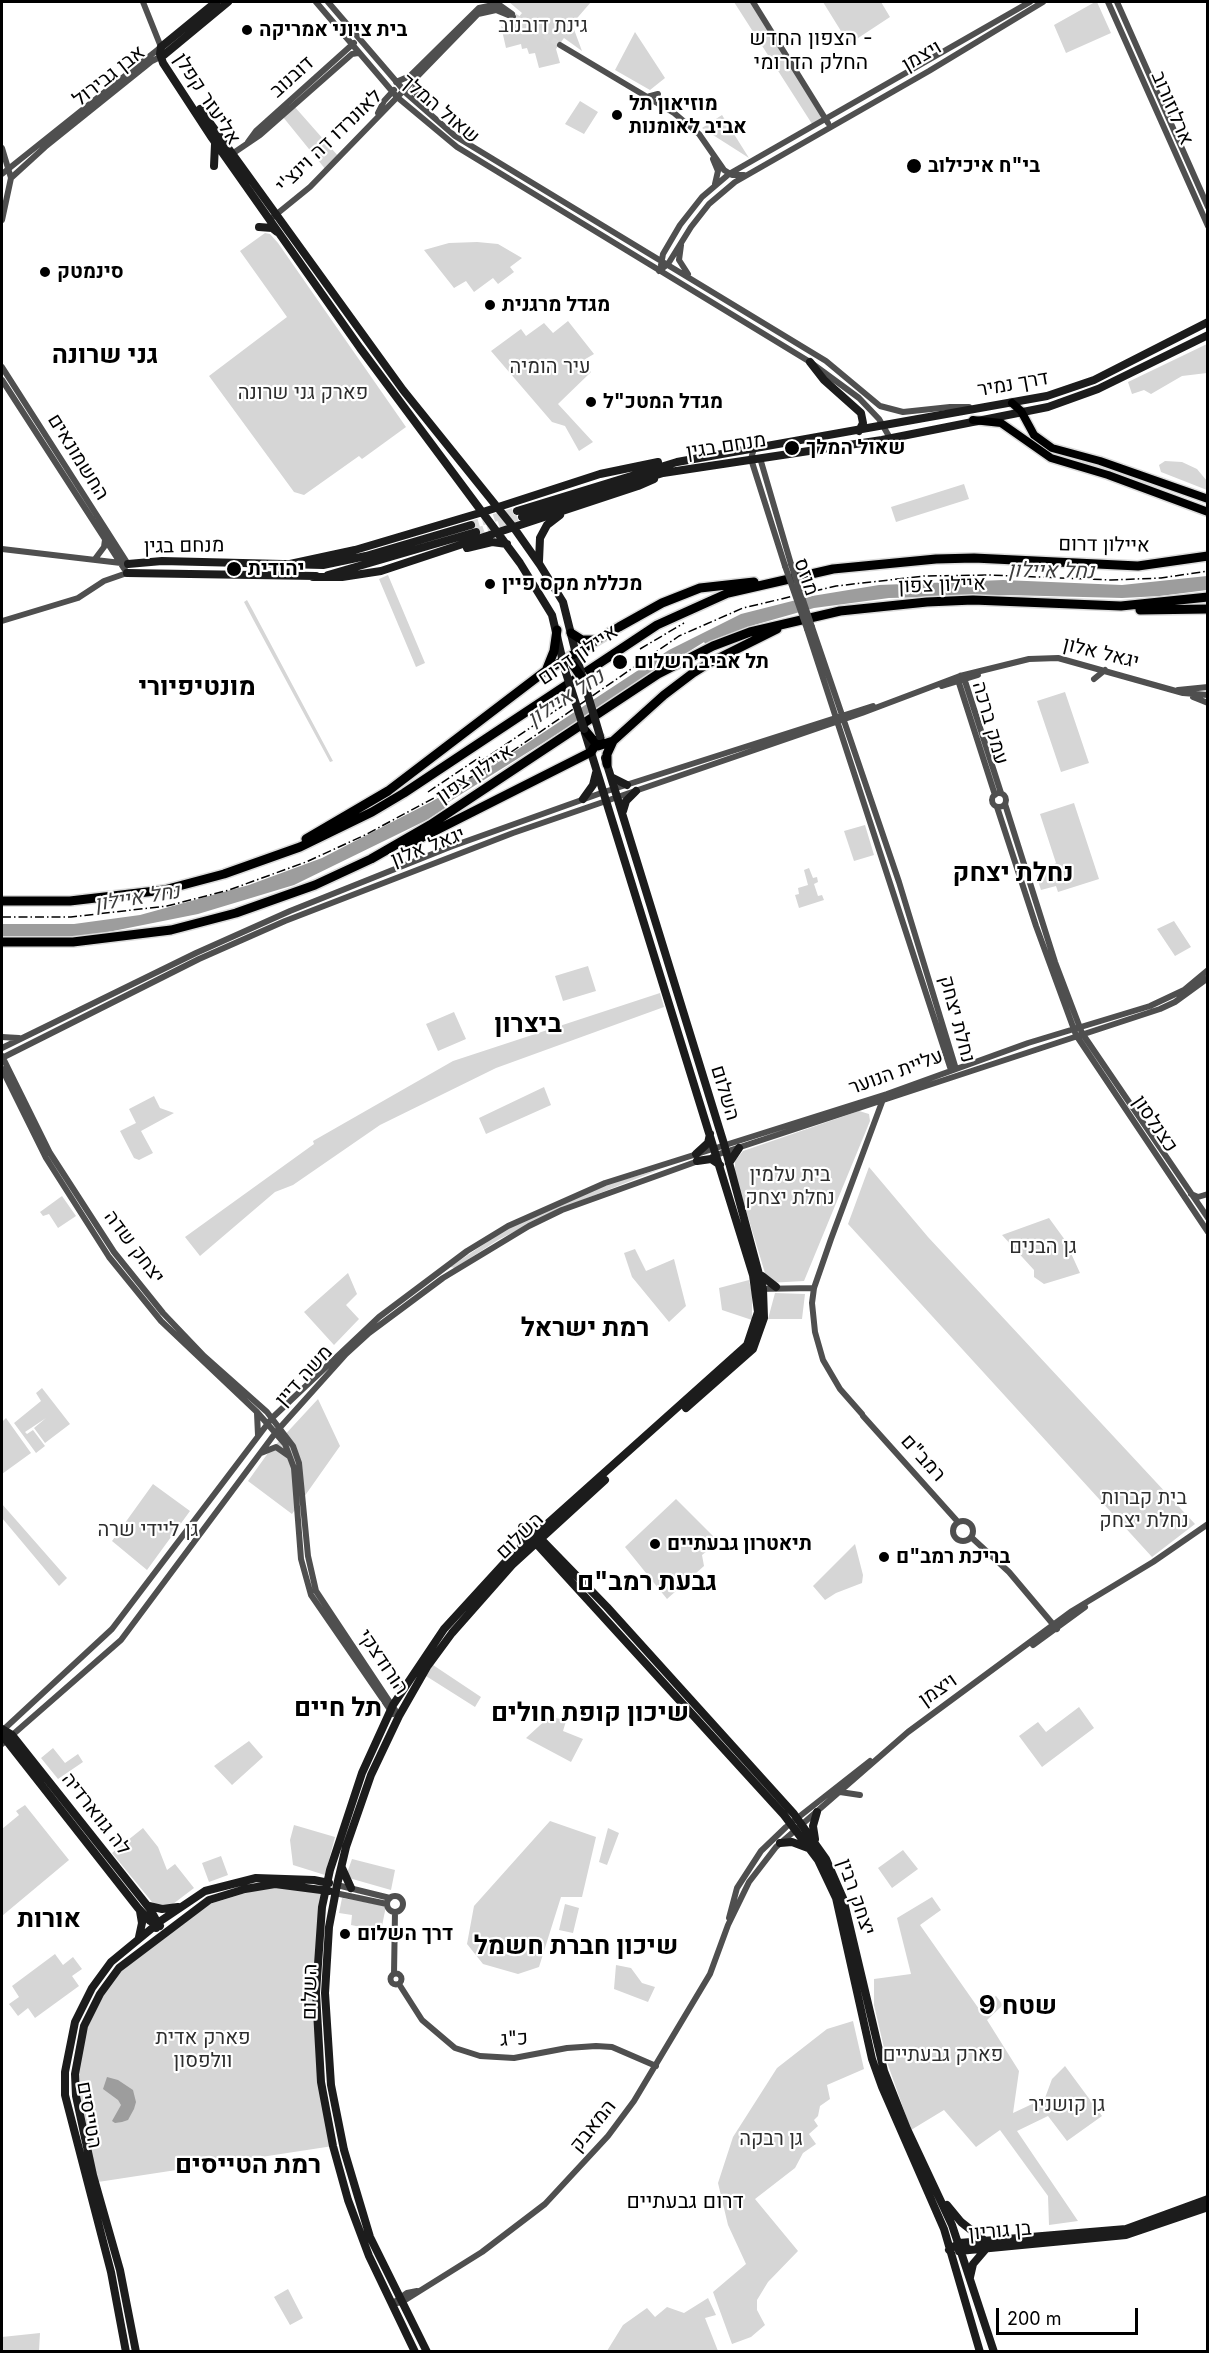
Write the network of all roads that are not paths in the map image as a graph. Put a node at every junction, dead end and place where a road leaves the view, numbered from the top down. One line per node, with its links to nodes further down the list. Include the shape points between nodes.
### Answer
1 (143, 2): 16 (street)
2 (216, 2): 16 (main road, אבן גבירול)
3 (228, 2): 16 (main road, אבן גבירול)
4 (316, 2): 15 (street, שאול המלך)
5 (328, 2): 13 (street, שאול המלך)
6 (753, 2): 24 (street)
7 (1030, 2): 24 (street, ויצמן)
8 (1043, 2): 25 (street, ויצמן)
9 (1108, 2): 42 (street, ארלוזורוב)
10 (1117, 2): 39 (street, ארלוזורוב)
11 (484, 8): 12 (street); 18 (street, לאונרדו דה וינצ'י); 19 (street, לאונרדו דה וינצ'י, via 475,10 410,76)
12 (514, 16)
13 (358, 37): 15 (street, דובנוב); 19 (street, שאול המלך)
14 (561, 45): 22 (street)
15 (352, 46): 17 (street, שאול המלך); 27 (street, דובנוב)
16 (162, 53): 28 (main road, אליעזר קפלן); 30 (main road, אליעזר קפלן); 32 (street, אבן גבירול); 36 (street, אבן גבירול)
17 (358, 53): 21 (street, שאול המלך); 27 (street, דובנוב)
18 (418, 75): 20 (street, לאונרדו דה וינצ'י); 23 (street, via 418,98)
19 (396, 82): 20 (street, שאול המלך)
20 (403, 90): 21 (street); 23 (street, שאול המלך)
21 (394, 94): 40 (street, לאונרדו דה וינצ'י, via 310,187); 47 (street, שאול המלך, via 479,162)
22 (653, 96): 26 (street); 33 (street, via 701,131)
23 (432, 118): 46 (street, שאול המלך, via 493,160)
24 (826, 120): 25 (street); 33 (street, ויצמן)
25 (830, 126): 35 (street, ויצמן)
26 (699, 135): 33 (street); 37 (street, via 718,171)
27 (248, 142): 30 (street, דובנוב)
28 (215, 143): 30 (main road, אליעזר קפלן); 31 (main road)
29 (2, 148): 32 (street)
30 (229, 156): 40 (main road, אליעזר קפלן)
31 (214, 166)
32 (9, 170): 34 (street, אבן גבירול); 36 (street)
33 (729, 174): 35 (street); 37 (street, ויצמן); 38 (street, ויצמן)
34 (2, 175): 36 (street)
35 (745, 175): 38 (street, ויצמן)
36 (11, 178): 41 (street)
37 (714, 186): 46 (street, ויצמן, via 680,225)
38 (723, 192): 45 (street, ויצמן)
39 (1208, 207)
40 (274, 216): 44 (main road, אליעזר קפלן); 67 (main road, אליעזר קפלן, via 403,390)
41 (2, 220)
42 (1208, 226)
43 (259, 227): 44 (main road, via 272,228)
44 (280, 234): 70 (main road, אליעזר קפלן)
45 (682, 240): 46 (street, ויצמן); 48 (street, via 678,258 681,266)
46 (665, 263): 47 (street, ויצמן); 48 (street, שאול המלך)
47 (659, 271): 52 (street, שאול המלך)
48 (702, 286): 51 (street, שאול המלך)
49 (1208, 322): 55 (main road, דרך נמיר, via 1094,380)
50 (1208, 335): 57 (main road, דרך נמיר, via 1098,389 1048,407)
51 (826, 361): 56 (street, דרך נמיר, via 889,410)
52 (810, 362): 59 (street, שאול המלך, via 859,398); 60 (main road, via 861,413 863,423)
53 (2, 367): 79 (street, החשמונאים)
54 (2, 380): 73 (street, החשמונאים)
55 (1012, 403): 56 (main road, דרך נמיר); 57 (main road)
56 (975, 408): 59 (main road, מנחם בגין)
57 (1021, 411): 58 (main road, דרך נמיר); 66 (main road, via 1034,435 1052,448)
58 (973, 420): 61 (main road, מנחם בגין); 69 (main road, מנחם בגין, via 1001,423 1052,458)
59 (884, 426): 60 (main road, מנחם בגין); 61 (street, שאול המלך)
60 (859, 431): 62 (main road, מנחם בגין)
61 (890, 438): 63 (main road, מנחם בגין)
62 (754, 448): 63 (street); 64 (main road, מנחם בגין)
63 (755, 458): 65 (main road, מנחם בגין); 106 (street, מוזס, bridge)
64 (676, 462): 65 (main road, מנחם בגין, via 519,514); 67 (main road, via 620,469)
65 (663, 473): 68 (main road, via 638,486)
66 (1208, 499)
67 (497, 508): 70 (main road); 71 (main road, אליעזר קפלן)
68 (568, 509): 71 (main road); 82 (main road, via 552,520 540,538)
69 (1208, 512)
70 (483, 513): 72 (main road, אליעזר קפלן); 81 (main road, via 327,558)
71 (514, 528): 72 (main road); 82 (main road, אליעזר קפלן)
72 (499, 533): 74 (main road, אליעזר קפלן); 80 (main road)
73 (105, 540): 78 (street); 79 (street, החשמונאים)
74 (507, 544): 80 (main road, via 492,543); 92 (main road, אליעזר קפלן, via 544,601)
75 (2, 549): 78 (street, מנחם בגין)
76 (1208, 550): 83 (highway)
77 (1208, 556): 83 (highway, איילון דרום, via 1138,566)
78 (95, 559): 79 (street, מנחם בגין)
79 (124, 563): 81 (main road, מנחם בגין); 84 (street, החשמונאים)
80 (407, 563): 85 (main road, via 374,573)
81 (290, 564): 85 (main road, מנחם בגין, via 313,566 350,561 473,528 371,564)
82 (540, 565): 93 (main road, אליעזר קפלן, via 563,602)
83 (1095, 565): 86 (highway, איילון דרום, via 936,559 853,566)
84 (127, 573): 85 (main road, מנחם בגין); 91 (street, via 104,581 78,598)
85 (313, 577)
86 (778, 581): 94 (highway, via 700,588 662,603); 123 (highway, איילון דרום, via 711,599 657,624 394,799 327,835)
87 (1208, 597): 88 (highway, איילון צפון, via 1152,604)
88 (1080, 605): 89 (highway, via 1149,611); 90 (highway, איילון צפון, via 938,601 850,609)
89 (1208, 609)
90 (798, 619): 108 (highway, via 709,663 664,695); 124 (highway, איילון צפון, via 727,640 677,663 430,825)
91 (2, 621)
92 (557, 630): 95 (main road, אליעזר קפלן); 97 (highway, via 553,656)
93 (571, 633): 94 (highway, via 582,640); 95 (main road, אליעזר קפלן)
94 (597, 639): 95 (highway)
95 (571, 662): 97 (highway); 100 (highway, bridge); 107 (main road, bridge)
96 (1106, 670): 98 (street); 99 (street, יגאל אלון, via 1065,659 1043,658); 102 (street, יגאל אלון)
97 (544, 672): 123 (highway, via 388,791)
98 (1094, 679)
99 (961, 680): 106 (street, יגאל אלון); 116 (street, עמק ברכה)
100 (584, 681): 109 (main road, bridge)
101 (1208, 686): 102 (street, יגאל אלון)
102 (1175, 690): 103 (street, יגאל אלון)
103 (1190, 695): 104 (street, יגאל אלון); 105 (street)
104 (1208, 695)
105 (1208, 703)
106 (839, 717): 112 (street, יגאל אלון); 114 (street, יגאל אלון); 134 (street, נחלת יצחק)
107 (584, 729): 109 (highway)
108 (613, 741): 109 (highway); 110 (highway)
109 (596, 748): 110 (main road, השלום); 115 (main road, השלום); 118 (main road, via 593,785); 124 (highway, via 441,830)
110 (607, 764): 111 (main road, השלום)
111 (611, 777): 112 (main road); 113 (main road, השלום)
112 (627, 785): 113 (street, יגאל אלון)
113 (615, 789): 115 (street, יגאל אלון); 117 (main road, השלום)
114 (636, 791): 117 (street, יגאל אלון); 122 (main road, via 626,801)
115 (604, 792): 118 (street, יגאל אלון); 119 (main road, השלום)
116 (998, 794): 120 (street, via 1006,798); 121 (street, via 992,802)
117 (618, 797): 119 (street, יגאל אלון); 122 (main road, השלום)
118 (583, 799): 131 (street, יגאל אלון, via 290,911)
119 (608, 801): 133 (street, יגאל אלון, via 452,855 285,921 199,959); 138 (main road, השלום)
120 (1005, 804): 121 (street); 129 (street)
121 (997, 807): 129 (street, via 1036,926)
122 (623, 815): 139 (main road, השלום)
123 (277, 855): 125 (highway, איילון דרום, via 164,890 70,901)
124 (366, 862): 126 (highway, איילון צפון, via 315,885 192,926 96,940)
125 (2, 901)
126 (2, 942)
127 (1208, 970): 129 (street, עליית הנוער, via 1168,999)
128 (1208, 978): 129 (street, עליית הנוער, via 1175,1002)
129 (1077, 1031): 134 (street, עליית הנוער); 136 (street, עליית הנוער); 145 (street, כצנלסון); 148 (street, כצנלסון)
130 (2, 1037): 131 (street)
131 (22, 1038): 132 (street, יגאל אלון)
132 (2, 1048)
133 (2, 1058): 154 (street, יצחק שדה, via 50,1153 114,1252 204,1356)
134 (953, 1068): 136 (street, נחלת יצחק); 139 (street, עליית הנוער)
135 (2, 1069): 153 (street, יצחק שדה, via 46,1158 110,1257 161,1321)
136 (955, 1076): 137 (street, עליית הנוער)
137 (882, 1102): 140 (street, עליית הנוער); 151 (street, רמב"ם)
138 (710, 1129): 141 (main road, השלום); 142 (main road, via 708,1143)
139 (725, 1148): 140 (street, עליית הנוער); 141 (street, משה דיין); 143 (main road, השלום)
140 (739, 1148): 143 (main road)
141 (716, 1151): 142 (street, משה דיין); 144 (main road, השלום)
142 (696, 1157): 144 (main road); 154 (street, משה דיין, via 604,1183 508,1226 438,1271 379,1317); 156 (street, משה דיין, via 562,1210 456,1270 361,1340)
143 (729, 1164): 149 (main road, השלום)
144 (720, 1165): 152 (main road, השלום)
145 (1189, 1191): 146 (street, via 1198,1197); 147 (street, כצנלסון)
146 (1208, 1194)
147 (1208, 1218)
148 (1208, 1232)
149 (761, 1275): 150 (main road); 152 (main road, השלום)
150 (776, 1287): 151 (street); 152 (street)
151 (814, 1288): 160 (street, רמב"ם, via 815,1332 823,1360 840,1389)
152 (760, 1289): 163 (main road, השלום, via 764,1318 753,1349); 165 (main road, השלום, via 758,1312 747,1346)
153 (256, 1412): 155 (street, יצחק שדה); 157 (street)
154 (272, 1418): 155 (street, משה דיין); 156 (street, יצחק שדה)
155 (267, 1424): 156 (street, יצחק שדה); 157 (street, משה דיין)
156 (278, 1430): 158 (street, משה דיין); 159 (street, הורודצקי); 169 (street, הורודצקי, via 299,1463 308,1556 316,1591)
157 (258, 1436): 171 (street, משה דיין, via 112,1629)
158 (258, 1455): 159 (street, via 276,1447); 172 (street, משה דיין, via 121,1640)
159 (292, 1459): 169 (street, הורודצקי, via 301,1558 308,1587 322,1613)
160 (958, 1522): 164 (street, רמב"ם, via 970,1523); 164 (street, רמב"ם, via 953,1531 957,1539)
161 (1208, 1524): 168 (street, ויצמן)
162 (522, 1527): 166 (main road)
163 (553, 1527): 165 (main road, השלום); 167 (main road)
164 (971, 1537): 168 (street, רמב"ם, via 1009,1572)
165 (536, 1538): 166 (main road, השלום); 167 (main road, יצחק רבין); 170 (main road, השלום, via 452,1632); 177 (main road, יצחק רבין)
166 (520, 1548): 169 (main road, השלום, via 444,1629)
167 (552, 1552): 177 (main road, יצחק רבין, via 614,1614)
168 (1055, 1627): 173 (street, ויצמן)
169 (392, 1709): 170 (street, הורודצקי); 181 (main road, השלום, via 362,1773)
170 (399, 1716): 180 (main road, השלום, via 371,1774)
171 (2, 1730): 172 (main road, לה גווארדיה)
172 (7, 1740): 188 (main road, לה גווארדיה); 191 (main road, לה גווארדיה)
173 (877, 1758): 174 (street, ויצמן); 177 (street, ויצמן, via 855,1771)
174 (839, 1792): 175 (street); 176 (street, ויצמן)
175 (860, 1795)
176 (817, 1812): 177 (street, ויצמן); 179 (main road, via 813,1829)
177 (797, 1824): 178 (street, המאבק); 179 (main road, יצחק רבין); 195 (street, המאבק, via 761,1851 742,1878 733,1897)
178 (780, 1843): 179 (main road); 195 (street, המאבק, via 749,1882)
179 (815, 1849): 199 (main road, יצחק רבין, via 843,1898 884,2071); 204 (main road, יצחק רבין, via 837,1898 872,2059 935,2207)
180 (341, 1866): 185 (main road); 186 (main road, השלום)
181 (330, 1870): 182 (main road); 184 (main road, השלום)
182 (314, 1880): 184 (main road, הטייסים); 189 (main road, הטייסים, via 244,1880 205,1891)
183 (304, 1887): 184 (main road, הטייסים); 190 (main road, via 318,1898); 193 (main road, הטייסים, via 275,1884 245,1888 208,1900)
184 (326, 1887): 186 (main road, הטייסים); 190 (main road, השלום)
185 (351, 1888): 186 (street); 187 (street)
186 (336, 1889): 187 (street); 207 (main road, השלום, via 325,1993 331,2085 370,2236)
187 (389, 1901): 192 (street, via 389,1909); 192 (street, via 397,1896 403,1901 401,1909)
188 (146, 1903): 189 (main road, via 162,1909); 194 (main road, לה גווארדיה)
189 (183, 1905): 194 (main road, הטייסים)
190 (322, 1907): 208 (main road, השלום, via 316,1993 321,2082 348,2200)
191 (138, 1908): 194 (main road, לה גווארדיה); 196 (main road, via 142,1923)
192 (395, 1912): 198 (street, כ"ג, via 394,1974 400,1976 399,1984 422,2020 454,2048 480,2056 514,2058 567,2048 612,2047)
193 (180, 1920): 194 (main road); 197 (main road, הטייסים)
194 (156, 1925): 196 (main road, הטייסים); 197 (main road, via 152,1937)
195 (728, 1925): 198 (street, המאבק, via 710,1974)
196 (139, 1939): 209 (main road, הטייסים, via 111,1962 92,1988 75,2022 65,2072 69,2114 111,2272)
197 (137, 1952): 210 (main road, הטייסים, via 119,1968 98,1997 80,2038 75,2074 78,2110 120,2270)
198 (656, 2066): 207 (street, המאבק, via 608,2136 545,2204 482,2252)
199 (940, 2195): 202 (main road, יצחק רבין); 203 (main road)
200 (1208, 2199): 203 (main road, בן גוריון, via 1126,2229)
201 (1208, 2207): 203 (main road, בן גוריון, via 1126,2235)
202 (959, 2243): 203 (main road, בן גוריון); 204 (main road, בן גוריון); 205 (main road, יצחק רבין)
203 (985, 2245): 205 (main road, בן גוריון); 206 (main road, via 973,2264)
204 (949, 2250): 205 (main road, בן גוריון); 213 (main road, יצחק רבין)
205 (962, 2251): 206 (main road, יצחק רבין)
206 (970, 2282): 214 (main road, יצחק רבין)
207 (401, 2300): 208 (street, המאבק); 212 (main road, השלום)
208 (392, 2304): 211 (main road, השלום)
209 (126, 2352)
210 (136, 2352)
211 (415, 2352)
212 (427, 2352)
213 (980, 2352)
214 (994, 2352)

